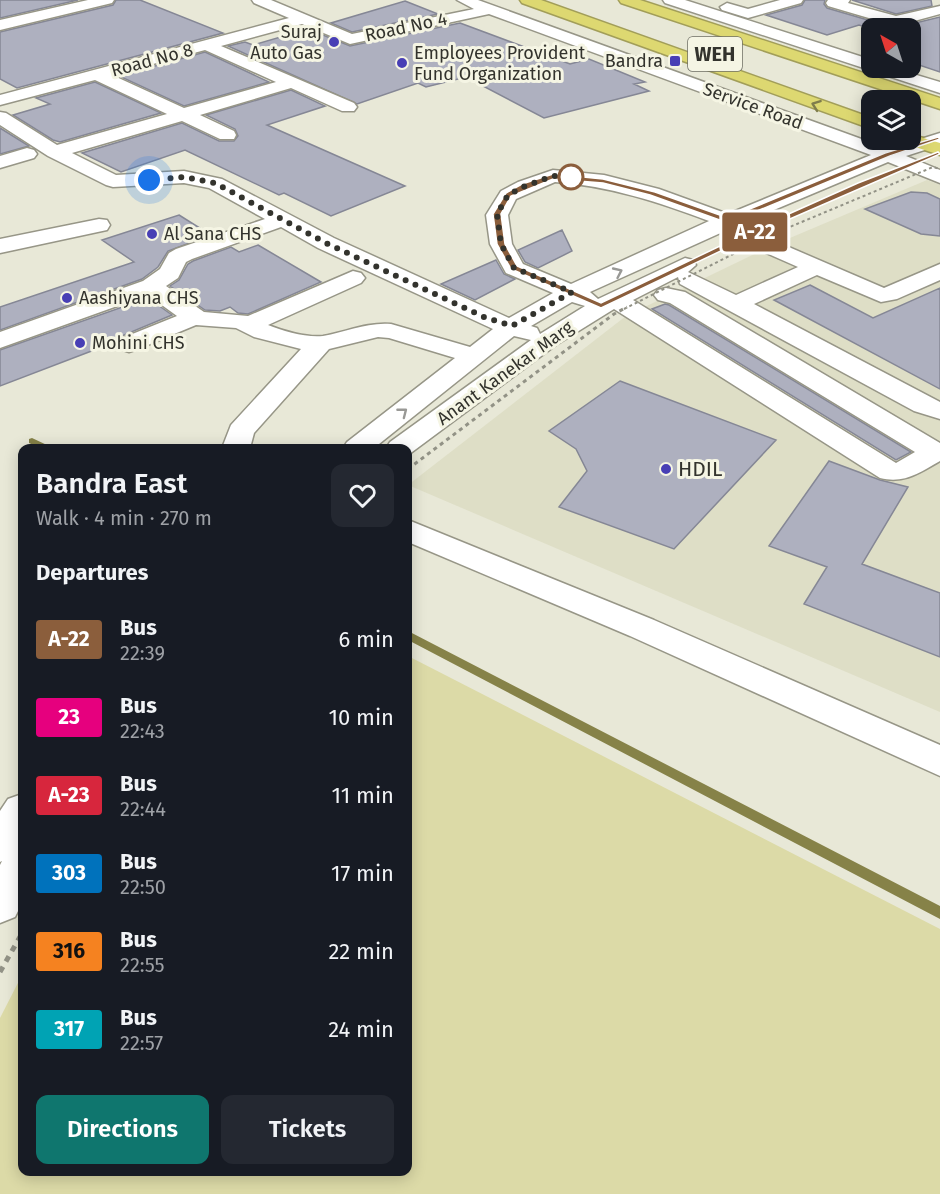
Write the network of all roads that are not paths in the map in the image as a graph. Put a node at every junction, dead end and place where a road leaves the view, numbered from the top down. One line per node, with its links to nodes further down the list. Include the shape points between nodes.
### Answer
1 (107, 0): 17 (street)
2 (259, 0): 15 (street, Road No 4)
3 (464, 0): 13 (street, Service Road)
4 (527, 0): 36 (highway, one-way to 4)
5 (559, 0): 29 (highway, WEH)
6 (705, 0): 14 (street)
7 (796, 0): 14 (street)
8 (913, 0): 12 (street)
9 (675, 1): 16 (street)
10 (823, 1): 12 (street, via 896,21)
11 (621, 4): 27 (highway, WEH); 30 (highway)
12 (940, 9)
13 (488, 10): 15 (street, Road No 4, via 350,39); 42 (street, Service Road)
14 (748, 14): 16 (street); 20 (street)
15 (303, 19): 19 (street, Road No 8)
16 (729, 20): 22 (street)
17 (0, 25)
18 (165, 41): 21 (street)
19 (206, 45): 21 (street, Road No 8); 25 (street)
20 (861, 50)
21 (187, 51): 23 (street, Road No 8)
22 (861, 62)
23 (98, 75): 28 (street, Road No 8); 33 (street)
24 (914, 78): 26 (street)
25 (291, 83): 31 (street); 33 (street)
26 (940, 88)
27 (866, 90)
28 (0, 100)
29 (861, 104)
30 (940, 104)
31 (348, 107)
32 (921, 110): 34 (highway)
33 (184, 114): 38 (street); 40 (street)
34 (940, 116)
35 (0, 117): 40 (street)
36 (861, 120)
37 (921, 132): 39 (highway)
38 (227, 135)
39 (933, 143): 42 (street, Anant Kanekar Marg); 44 (street, Anant Kanekar Marg)
40 (55, 152): 46 (street, via 113,181 184,177 215,183)
41 (27, 154): 43 (street)
42 (888, 155): 44 (street, Service Road); 48 (street, Anant Kanekar Marg)
43 (0, 162)
44 (912, 165): 45 (street, Service Road); 48 (street, Anant Kanekar Marg)
45 (940, 177)
46 (285, 219): 56 (street, via 184,254 177,258 170,273); 62 (street, via 336,248 484,317)
47 (99, 225): 49 (street)
48 (738, 228): 50 (street, Anant Kanekar Marg); 52 (street); 57 (street, Anant Kanekar Marg, one-way to 48); 57 (street, via 652,193 603,181 553,176 508,195 497,214 501,244 514,268)
49 (0, 246)
50 (726, 246)
51 (705, 256): 55 (street, Anant Kanekar Marg)
52 (816, 267): 53 (street, via 881,295); 59 (street)
53 (940, 271)
54 (353, 278): 61 (street)
55 (670, 283): 58 (street, Anant Kanekar Marg); 58 (street, via 677,297 935,452 901,472 890,472); 59 (street)
56 (151, 286): 60 (street); 63 (street)
57 (572, 292): 58 (street); 62 (street, Anant Kanekar Marg)
58 (608, 303): 64 (street, Anant Kanekar Marg)
59 (735, 304): 68 (street)
60 (195, 317): 61 (street); 65 (street)
61 (248, 325): 66 (street, via 274,335)
62 (512, 326): 64 (street); 67 (street, Anant Kanekar Marg)
63 (0, 340)
64 (547, 340): 71 (street, Anant Kanekar Marg)
65 (129, 344)
66 (320, 344): 67 (street, via 378,330 391,331); 69 (street, via 241,431)
67 (474, 356): 70 (street, Anant Kanekar Marg, one-way to 67)
68 (940, 411)
69 (237, 444)
70 (372, 444)
71 (405, 444)
72 (412, 532): 73 (street)
73 (940, 761)
74 (18, 816): 75 (street)
75 (0, 845)
76 (18, 872): 77 (street)
77 (0, 904)

